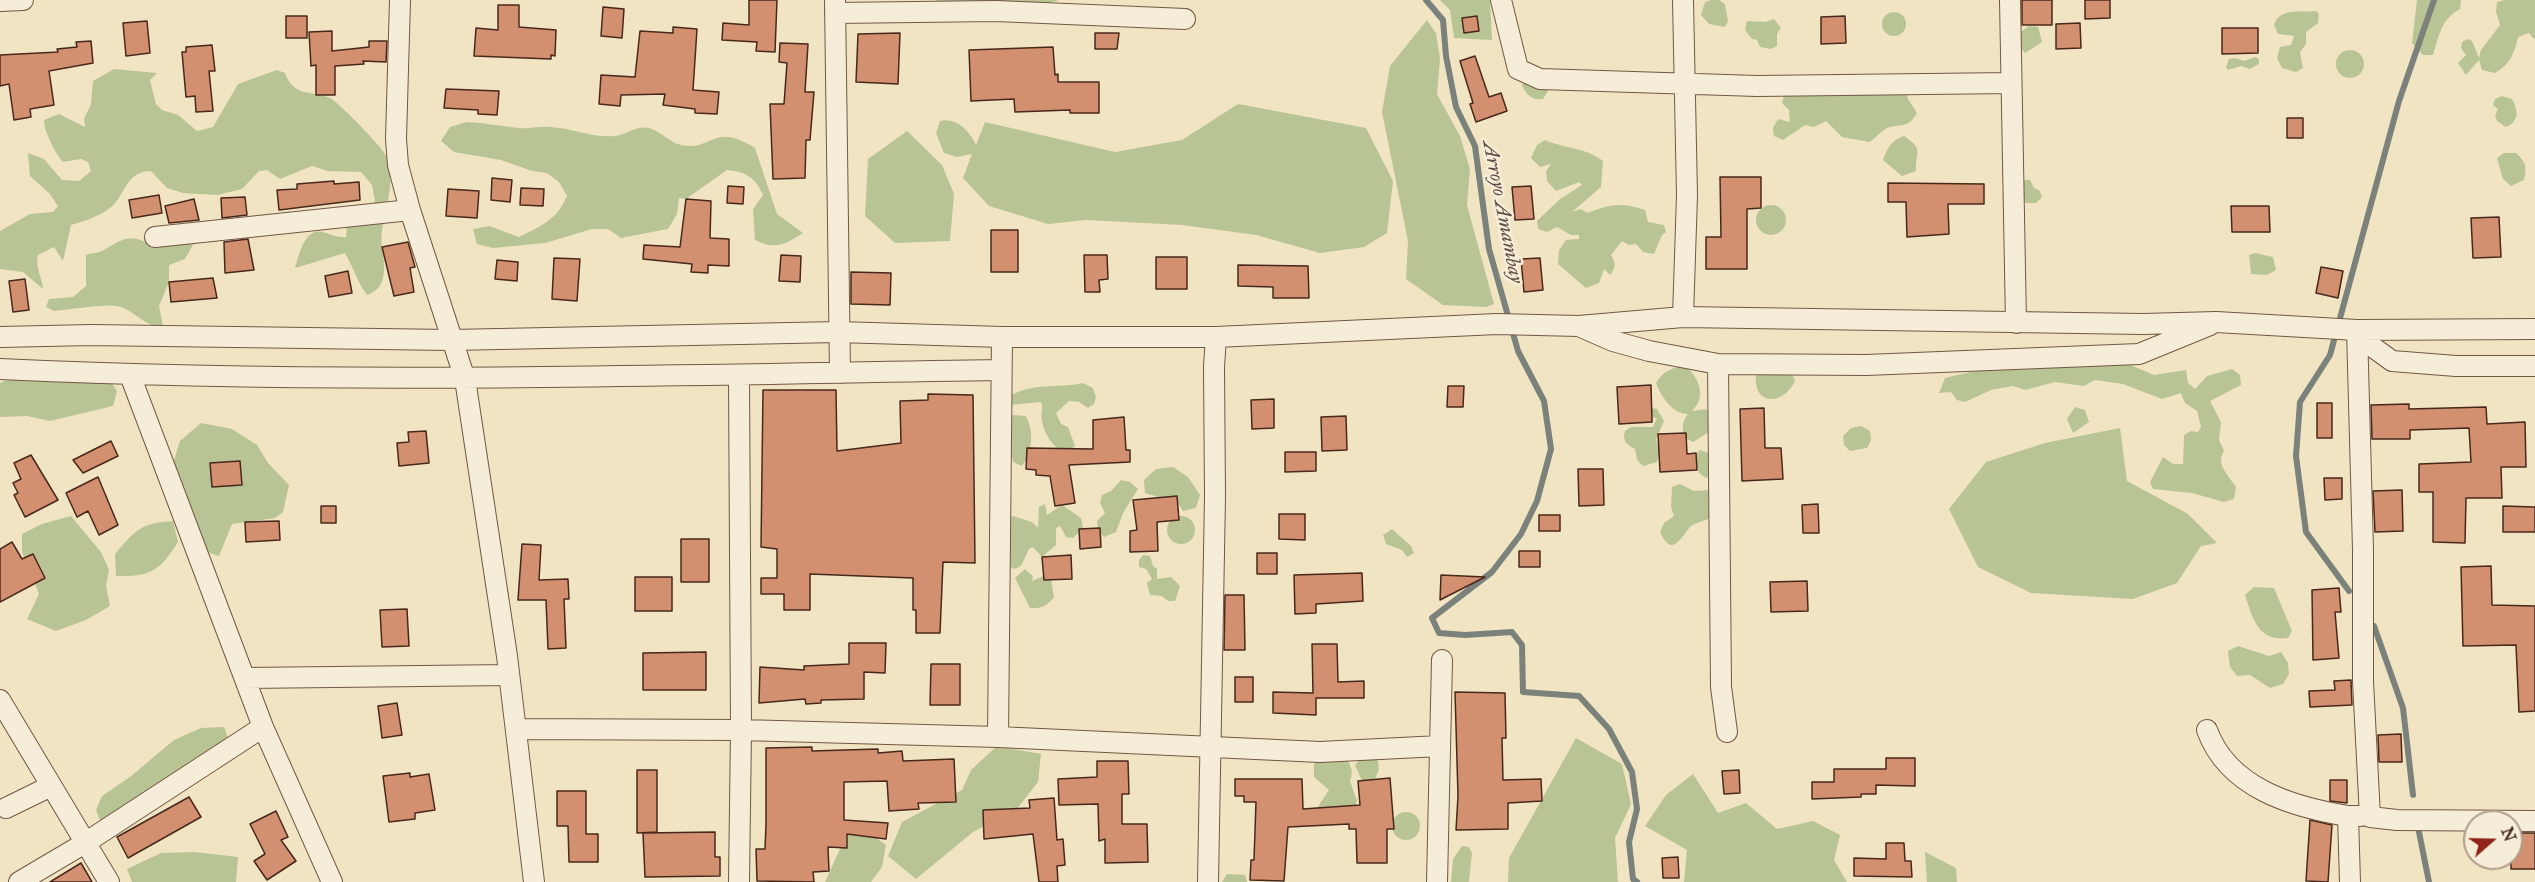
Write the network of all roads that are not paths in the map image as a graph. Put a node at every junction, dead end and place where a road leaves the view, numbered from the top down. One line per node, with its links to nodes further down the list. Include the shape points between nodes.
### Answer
1 (23, 0): 6 (street)
2 (400, 0): 12 (street, via 396,139 398,165)
3 (1501, 0): 11 (street, via 1518,69 1529,76)
4 (1683, 0): 11 (street)
5 (2010, 0): 10 (street)
6 (0, 1)
7 (835, 6): 8 (street, via 996,11); 20 (street)
8 (1118, 8): 9 (street)
9 (1185, 19)
10 (2010, 82): 11 (street, via 1757,87); 16 (street)
11 (1684, 84): 14 (street)
12 (410, 210): 13 (street); 24 (street)
13 (155, 237)
14 (1683, 317): 16 (street); 17 (street)
15 (2216, 322): 16 (street); 18 (street); 25 (street, via 2139,354 1866,365)
16 (2016, 323)
17 (1579, 326): 23 (street, via 1497,324); 25 (street, via 1649,351)
18 (2351, 329): 19 (street); 26 (street, via 2392,361); 48 (street, via 2363,549 2363,681)
19 (2535, 329)
20 (838, 332): 22 (street); 24 (street); 29 (street)
21 (0, 337): 24 (street)
22 (1002, 337): 23 (street); 28 (street)
23 (1216, 337): 44 (street)
24 (451, 340): 32 (street)
25 (1718, 364): 41 (street, via 1721,687)
26 (2535, 366)
27 (0, 369): 30 (street)
28 (1000, 370): 29 (street); 42 (street)
29 (840, 373): 31 (street)
30 (130, 375): 32 (street); 35 (street)
31 (739, 376): 32 (street); 39 (street)
32 (465, 379): 34 (street)
33 (1442, 660): 43 (street)
34 (509, 675): 35 (street); 38 (street)
35 (245, 678): 37 (street)
36 (0, 700): 45 (street)
37 (263, 727): 50 (street); 53 (street)
38 (516, 729): 39 (street); 54 (street)
39 (741, 730): 42 (street); 55 (street)
40 (2207, 730): 47 (street, via 2212,745 2248,784 2308,808)
41 (1727, 732)
42 (998, 737): 44 (street)
43 (1440, 746): 44 (street, via 1320,753); 57 (street)
44 (1211, 747): 56 (street)
45 (51, 786): 46 (street); 50 (street)
46 (6, 808)
47 (2348, 816): 48 (street); 58 (street)
48 (2370, 817): 49 (street)
49 (2535, 821)
50 (85, 843): 51 (street); 52 (street)
51 (19, 882)
52 (109, 882)
53 (332, 882)
54 (534, 882)
55 (739, 882)
56 (1208, 882)
57 (1437, 882)
58 (2350, 882)

